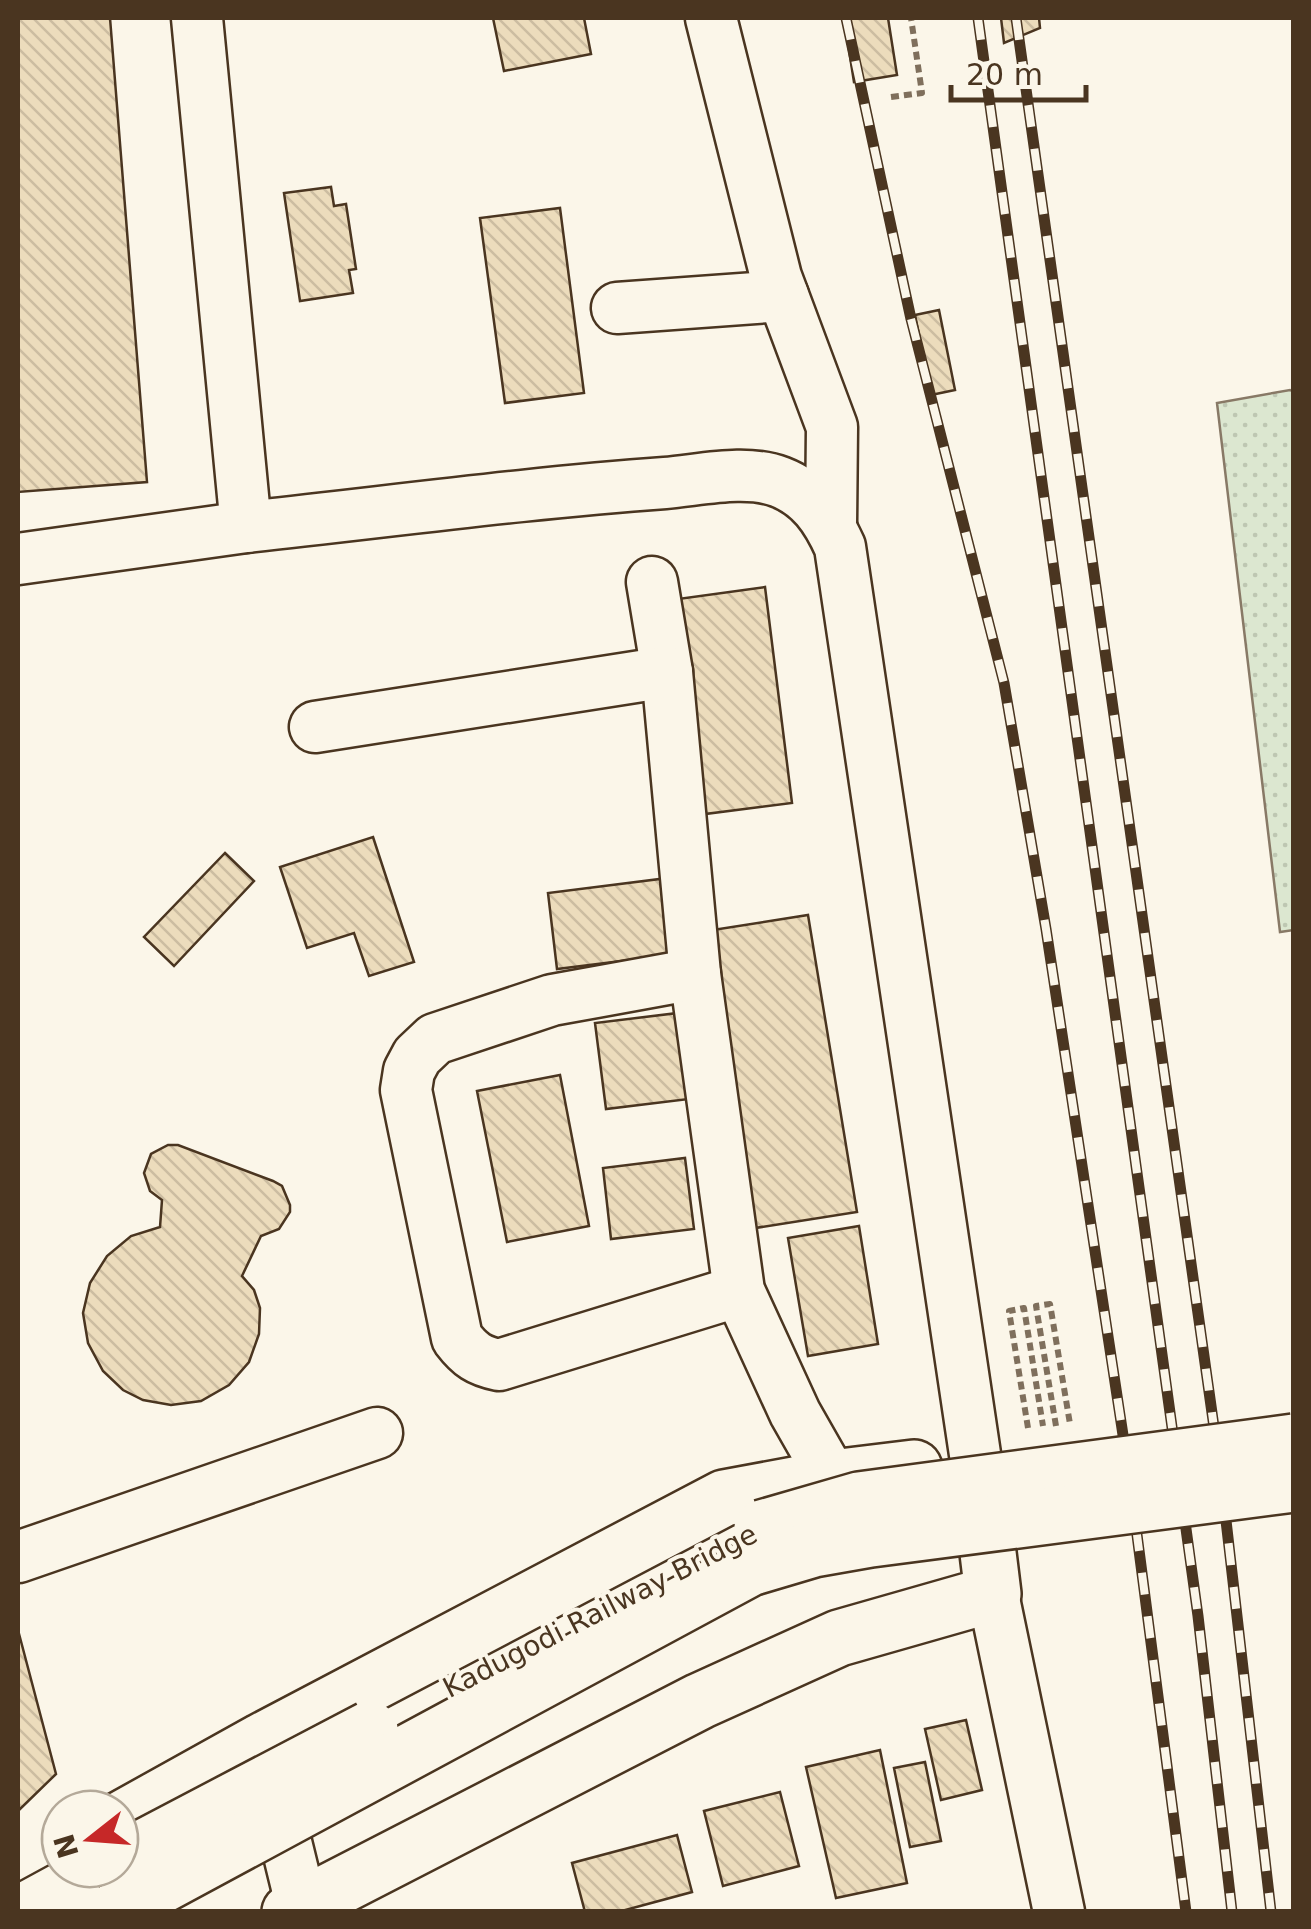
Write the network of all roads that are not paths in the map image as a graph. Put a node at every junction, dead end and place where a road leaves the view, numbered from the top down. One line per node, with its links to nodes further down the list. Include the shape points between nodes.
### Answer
1 (197, 18): 6 (street)
2 (711, 18): 3 (street)
3 (783, 296): 4 (street); 5 (street, via 832,427)
4 (618, 308)
5 (830, 526): 6 (street, via 799,492 753,476); 15 (street, via 840,547)
6 (246, 527): 7 (street)
7 (18, 558)
8 (652, 582): 9 (street)
9 (668, 672): 10 (street); 11 (street)
10 (315, 728)
11 (695, 974): 12 (street); 12 (street, via 552,1000 435,1039 418,1056 406,1090 457,1338 481,1362 499,1364)
12 (739, 1290): 16 (street)
13 (377, 1433): 18 (street)
14 (1294, 1442): 22 (main road, Kadugodi Railway Bridge, bridge, via 859,1500 734,1537)
15 (976, 1461): 16 (main road); 19 (main road)
16 (832, 1478): 20 (main road, via 724,1498)
17 (1294, 1484): 28 (main road, bridge, via 871,1539 750,1568)
18 (18, 1557)
19 (993, 1594): 26 (main road, via 839,1638 700,1701); 29 (street)
20 (262, 1741): 21 (main road); 26 (street)
21 (140, 1809)
22 (140, 1849)
23 (40, 1865): 24 (main road)
24 (18, 1877)
25 (65, 1889): 27 (main road)
26 (298, 1910)
27 (23, 1912)
28 (112, 1912)
29 (1059, 1912)

